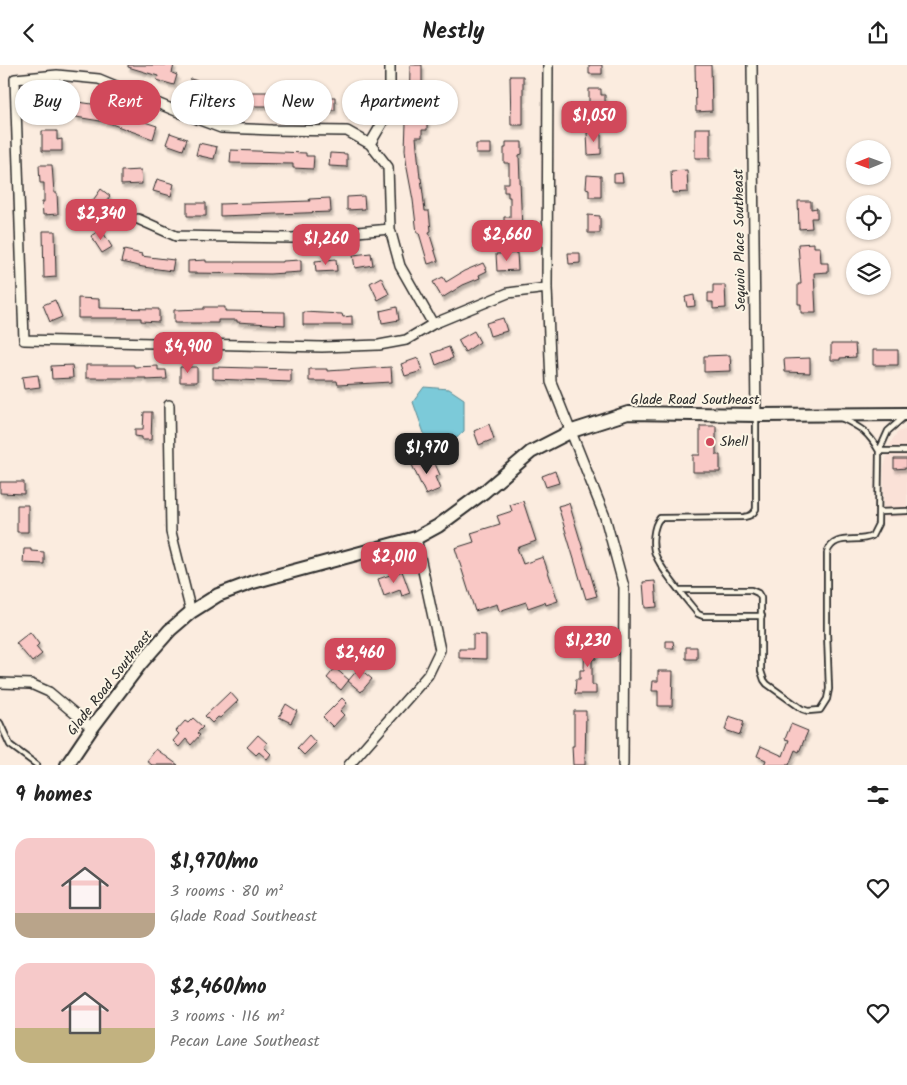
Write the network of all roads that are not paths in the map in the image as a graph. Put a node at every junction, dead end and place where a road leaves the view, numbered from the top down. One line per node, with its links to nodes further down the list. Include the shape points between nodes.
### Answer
1 (390, 65): 4 (street, via 384,120)
2 (548, 65): 7 (street)
3 (752, 65): 11 (street, Sequoio Place Southeast)
4 (370, 143): 6 (street, via 388,167); 8 (street, via 347,131 221,128 99,79 57,75 15,79 24,340 322,347 380,345 406,340)
5 (138, 219): 6 (street, via 176,236 292,238)
6 (390, 229): 8 (street, via 400,266)
7 (547, 289): 8 (street, via 508,293); 13 (street, via 551,382)
8 (433, 325)
9 (169, 405): 20 (street, via 171,533)
10 (907, 414): 12 (street, Glade Road Southeast); 14 (lane, via 888,431)
11 (756, 415): 12 (street, Glade Road Southeast); 13 (street, Glade Road Southeast, via 628,413); 19 (lane, via 754,513 744,517 665,517 656,524 656,557)
12 (833, 415): 14 (lane, via 861,427)
13 (572, 431): 18 (street, Glade Road Southeast, via 531,452 484,492); 28 (street, via 605,517 624,587)
14 (879, 451): 15 (lane); 17 (lane)
15 (907, 451)
16 (907, 511): 17 (lane)
17 (879, 512): 21 (lane, via 878,525 872,535 832,543 827,553 829,689 820,710 802,709 764,680 761,671)
18 (416, 538): 20 (street, Glade Road Southeast, via 253,582 218,595); 27 (street, via 440,650 428,675)
19 (680, 590): 21 (lane, via 698,615); 21 (lane, via 754,591 761,598)
20 (191, 612): 24 (street, Glade Road Southeast, via 141,663)
21 (762, 616)
22 (0, 683): 24 (street, via 31,684 49,692)
23 (0, 723): 25 (lane, via 10,745)
24 (92, 728): 26 (street, Glade Road Southeast)
25 (37, 765)
26 (67, 765)
27 (349, 765)
28 (623, 765)

